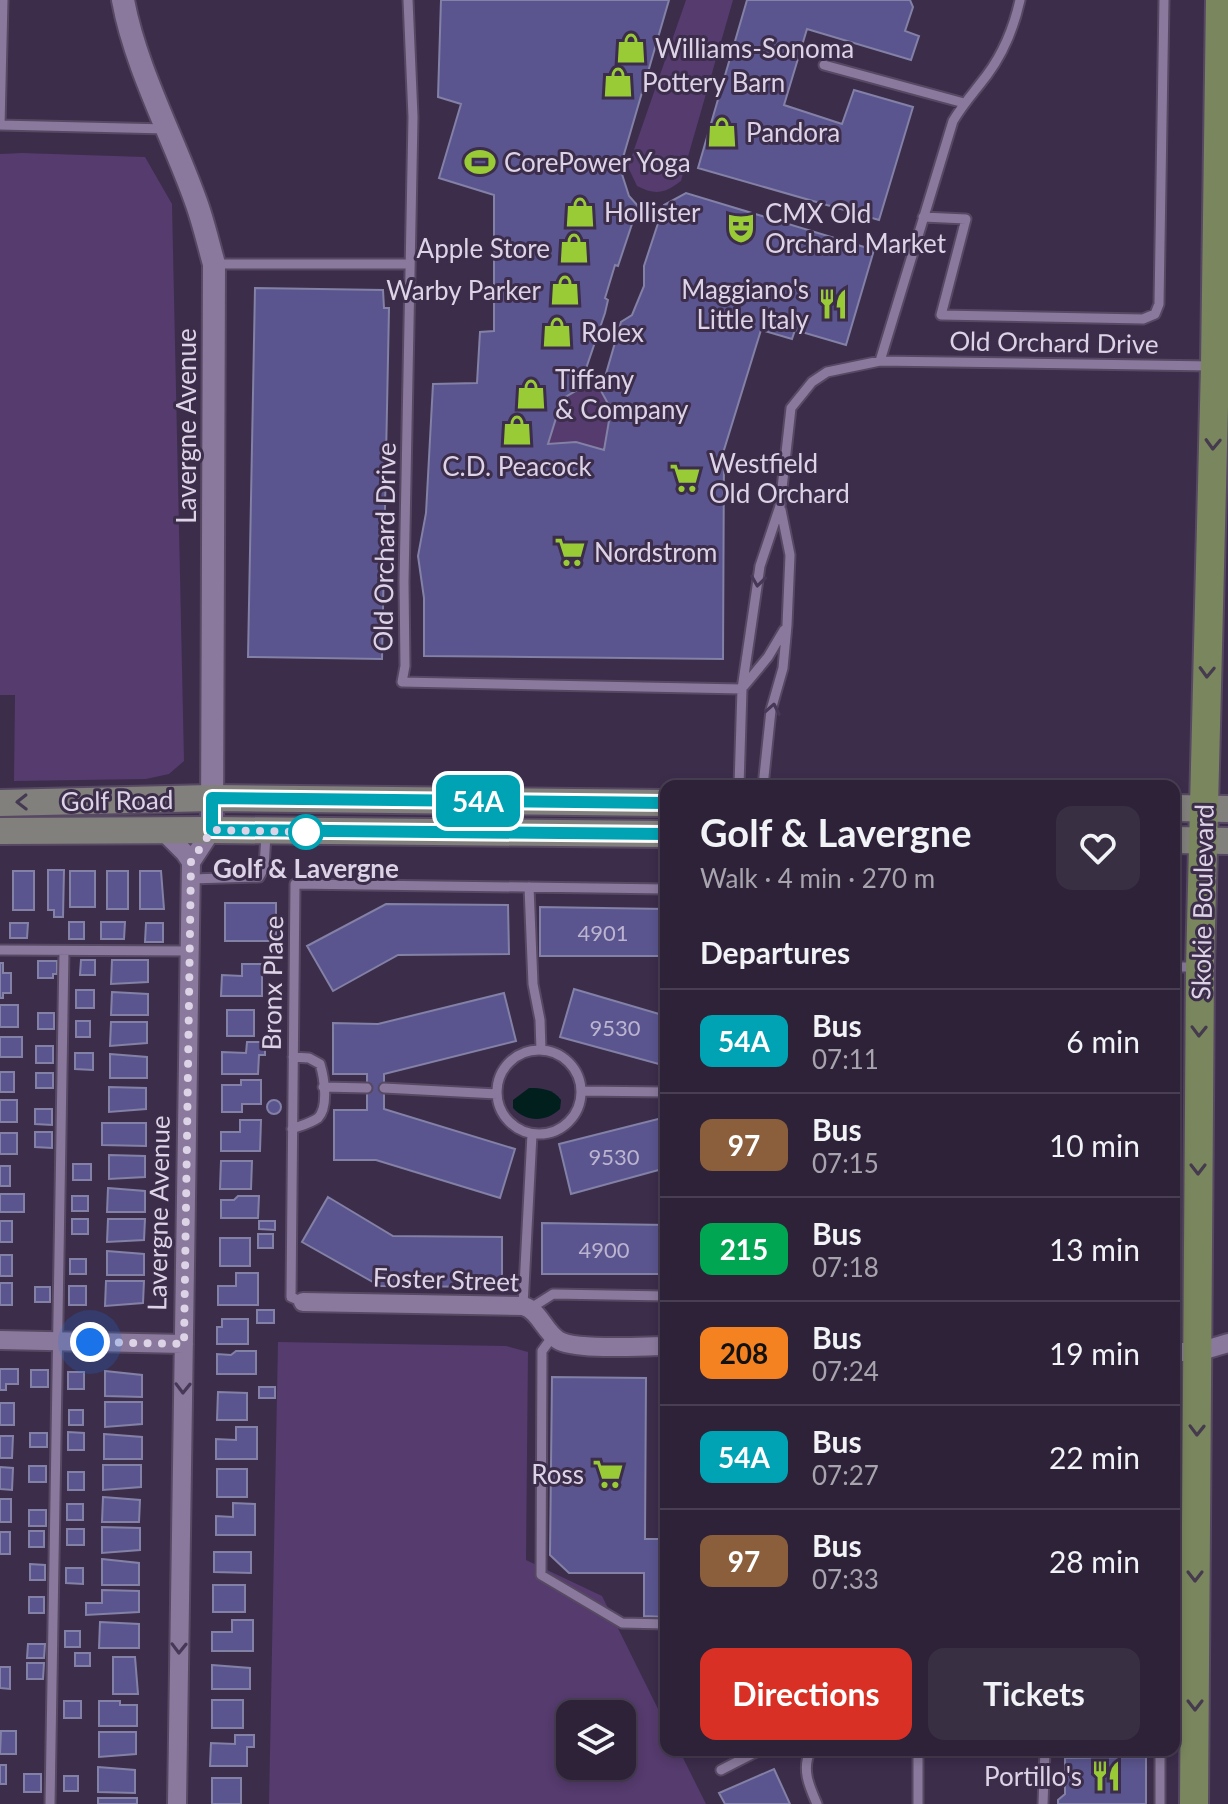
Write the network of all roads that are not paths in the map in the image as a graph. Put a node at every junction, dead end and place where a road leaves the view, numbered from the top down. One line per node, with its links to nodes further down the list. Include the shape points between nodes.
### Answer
1 (3, 0): 9 (lane, via 0,125)
2 (123, 0): 9 (street, Lavergne Avenue)
3 (408, 0): 12 (lane, Old Orchard Drive, via 413,117)
4 (1020, 0): 8 (lane, via 1010,36)
5 (1164, 0): 10 (lane, via 1155,314 1143,319 941,315 966,219)
6 (1220, 0): 14 (main road, Skokie Boulevard)
7 (824, 65): 8 (lane)
8 (964, 103): 10 (lane, via 953,121)
9 (167, 129): 11 (street, Lavergne Avenue, via 196,200)
10 (923, 217): 13 (lane)
11 (214, 264): 12 (lane); 20 (street, Lavergne Avenue)
12 (410, 264): 17 (lane, Old Orchard Drive, via 402,682)
13 (880, 361): 14 (lane, Old Orchard Drive); 15 (lane, Old Orchard Drive, via 827,372 800,394 787,420)
14 (1222, 366): 24 (main road, Skokie Boulevard, one-way to 24)
15 (780, 506): 16 (lane, Old Orchard Drive, via 790,555); 17 (lane, Old Orchard Drive, one-way to 17, via 760,566)
16 (787, 625): 17 (lane); 19 (lane, Old Orchard Drive, one-way to 16)
17 (742, 689): 18 (lane, Old Orchard Drive)
18 (739, 780)
19 (764, 780)
20 (212, 798): 21 (main road, Golf Road, one-way to 21); 22 (main road, Golf Road); 25 (street, Lavergne Avenue)
21 (0, 803)
22 (660, 803)
23 (1180, 808): 24 (main road)
24 (1216, 809): 31 (main road, Skokie Boulevard)
25 (212, 830): 27 (main road, Golf Road); 28 (main road, Golf Road); 32 (street)
26 (0, 831): 27 (main road, Golf Road)
27 (163, 831): 32 (street)
28 (266, 832): 29 (main road, Golf Road); 32 (lane, via 259,877)
29 (660, 834)
30 (1180, 840): 31 (main road)
31 (1215, 841): 38 (main road, Skokie Boulevard)
32 (191, 870): 37 (street, Lavergne Avenue)
33 (529, 887): 34 (lane, Bronx Place); 39 (lane); 40 (lane, Bronx Place, via 295,884)
34 (660, 889)
35 (0, 950): 36 (lane)
36 (64, 951): 37 (lane); 54 (lane)
37 (190, 951): 56 (street, Lavergne Avenue)
38 (1187, 967): 58 (main road, Skokie Boulevard, one-way to 58)
39 (541, 1050): 44 (lane, via 573,1068); 46 (lane, via 509,1063)
40 (293, 1057): 41 (lane, via 320,1064); 47 (lane, Bronx Place)
41 (323, 1087): 42 (lane); 47 (lane, via 322,1112 316,1120)
42 (367, 1088)
43 (384, 1088): 46 (lane)
44 (581, 1091): 45 (lane); 48 (lane, via 567,1124)
45 (660, 1092)
46 (497, 1094): 48 (lane, via 504,1116)
47 (292, 1129): 50 (lane, Bronx Place, via 291,1297)
48 (532, 1134): 51 (lane)
49 (660, 1296): 51 (lane, via 553,1294)
50 (303, 1302): 51 (street, Foster Street)
51 (527, 1307): 52 (street, Foster Street)
52 (553, 1336): 57 (street, via 569,1345); 59 (lane, via 542,1351 541,1575 622,1623)
53 (0, 1340): 54 (street)
54 (58, 1341): 56 (street); 66 (lane)
55 (1228, 1343): 58 (street)
56 (184, 1344): 67 (street, Lavergne Avenue, one-way to 67)
57 (660, 1346)
58 (1186, 1352): 72 (main road, Skokie Boulevard, one-way to 72)
59 (660, 1624)
60 (748, 1756): 65 (lane)
61 (808, 1756): 68 (lane, via 809,1787)
62 (918, 1756): 69 (lane)
63 (1045, 1756): 70 (lane)
64 (1160, 1756): 71 (lane)
65 (721, 1770)
66 (50, 1804)
67 (177, 1804)
68 (817, 1804)
69 (918, 1804)
70 (1043, 1804)
71 (1160, 1804)
72 (1194, 1804)

